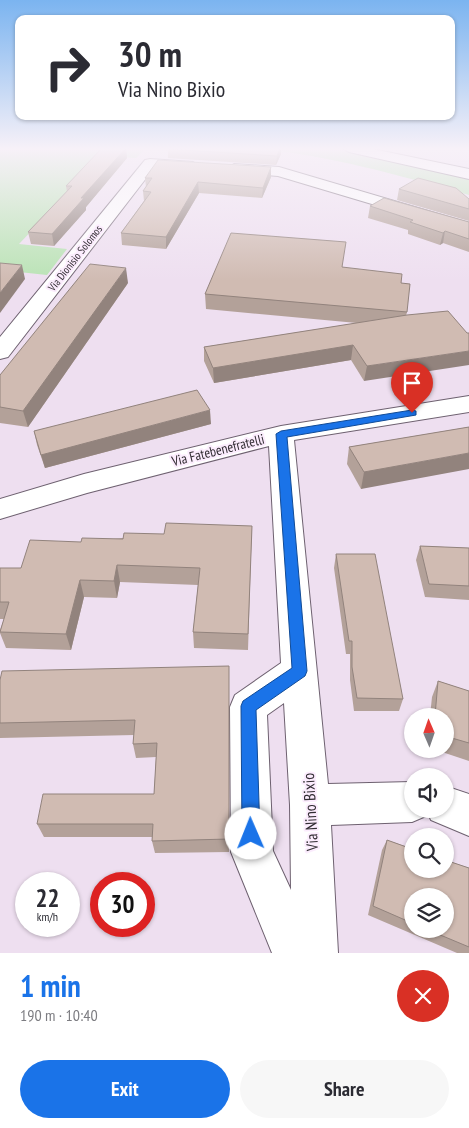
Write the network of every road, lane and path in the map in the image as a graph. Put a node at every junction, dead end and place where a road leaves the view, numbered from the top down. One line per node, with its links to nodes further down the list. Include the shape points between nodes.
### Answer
1 (127, 192): 4 (street, Via Dionisio Solomos)
2 (348, 192): 3 (street, Via Dionisio Solomos)
3 (469, 228)
4 (0, 352)
5 (469, 404): 6 (street, Via Fatebenefratelli)
6 (281, 434): 7 (street, Via Fatebenefratelli); 8 (street, Via Nino Bixio)
7 (0, 509)
8 (299, 671): 10 (street, Via Nino Bixio); 13 (street, via 248,706 252,852)
9 (404, 802): 10 (street)
10 (310, 805): 14 (street, Via Nino Bixio)
11 (454, 809): 12 (street)
12 (469, 814)
13 (295, 953)
14 (315, 953)

